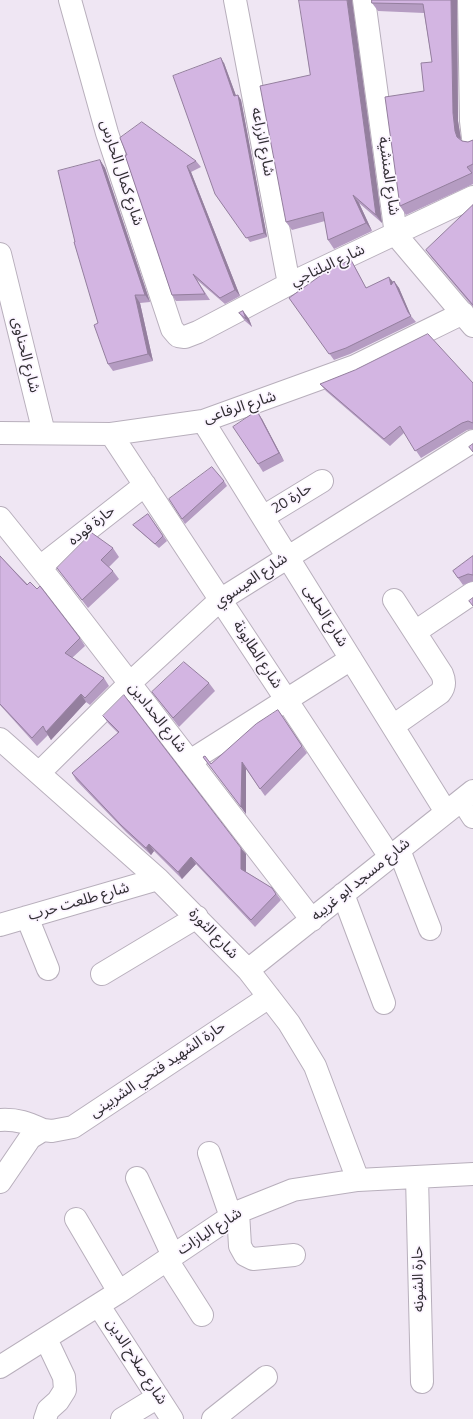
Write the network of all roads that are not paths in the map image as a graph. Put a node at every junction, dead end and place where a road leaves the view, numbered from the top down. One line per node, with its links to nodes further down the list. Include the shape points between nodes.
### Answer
1 (70, 0): 11 (street, شارع كمال الحارس, via 107,133 172,329 178,336)
2 (235, 0): 9 (street, شارع الزراعه)
3 (364, 0): 7 (street, شارع المنشية)
4 (469, 0): 5 (street)
5 (473, 138)
6 (473, 197): 7 (street, شارع البلتاجي)
7 (396, 235): 9 (street, شارع البلتاجي); 10 (street, شارع المنشية)
8 (0, 254): 14 (street, شارع الحناوى)
9 (289, 284): 11 (street, شارع البلتاجي)
10 (468, 320): 12 (street, شارع الرفاعى, via 355,366)
11 (185, 337)
12 (203, 421): 15 (street, شارع الرفاعى); 19 (street, شارع الحلبى)
13 (0, 433): 14 (street, شارع الرفاعى)
14 (44, 433): 15 (street, شارع الرفاعى)
15 (111, 434): 18 (street, شارع الطابونة)
16 (473, 441): 21 (street, شارع العيسوي)
17 (322, 481): 19 (street, حارة 20)
18 (145, 485): 22 (street, حارة فوده); 24 (street, شارع الطابونة)
19 (263, 517): 21 (street, شارع الحلبى)
20 (0, 518): 22 (street, شارع الحدادين)
21 (288, 556): 24 (street, شارع العيسوي); 27 (street, شارع الحلبى)
22 (40, 567): 28 (street, شارع الحدادين)
23 (473, 593): 26 (street)
24 (220, 600): 28 (street, شارع العيسوي); 29 (street, شارع الطابونة)
25 (394, 600): 26 (street)
26 (415, 632): 30 (street, via 442,674 445,684 440,693)
27 (351, 659): 29 (street); 30 (street, شارع الحلبى)
28 (130, 683): 32 (street, شارع الحدادين); 33 (street, شارع العيسوي)
29 (287, 700): 32 (street); 35 (street, شارع الطابونة)
30 (393, 726): 34 (street, شارع الحلبى)
31 (0, 739): 33 (street, شارع الثورة)
32 (190, 761): 40 (street, شارع الحدادين)
33 (39, 774): 36 (street, شارع الثورة)
34 (463, 805): 35 (street, شارع مسجد ابو غريبه)
35 (394, 853): 37 (street, شارع مسجد ابو غريبه); 42 (street, شارع الطابونة)
36 (158, 879): 38 (street, شارع طلعت حرب); 39 (street, شارع الثورة)
37 (343, 894): 40 (street, شارع مسجد ابو غريبه); 47 (street)
38 (27, 917): 41 (street, شارع طلعت حرب); 43 (street)
39 (197, 917): 44 (street, شارع الثورة); 45 (street)
40 (312, 920): 44 (street, شارع مسجد ابو غريبه)
41 (0, 925)
42 (430, 929)
43 (48, 969)
44 (248, 970): 46 (street, شارع الثورة)
45 (102, 974)
46 (269, 997): 49 (street, حارة الشهيد فتحي الشربينى, via 73,1128); 54 (street, شارع الثورة, via 316,1066)
47 (384, 1003)
48 (0, 1120): 49 (street, حارة الشهيد فتحي الشربينى, via 13,1119)
49 (43, 1130): 55 (street, via 30,1138)
50 (209, 1153): 56 (street)
51 (473, 1174): 52 (street, شارع البازات)
52 (417, 1177): 54 (street, شارع البازات); 66 (street, حارة الشونه)
53 (137, 1178): 59 (street)
54 (358, 1180): 56 (street, شارع البازات, via 293,1190)
55 (0, 1182)
56 (235, 1214): 58 (street, via 244,1255 253,1259); 59 (street, شارع البازات)
57 (76, 1219): 60 (street)
58 (294, 1255)
59 (170, 1258): 60 (street, شارع البازات); 62 (street)
60 (119, 1292): 61 (street, شارع البازات)
61 (99, 1306): 63 (street, شارع البازات); 67 (street, شارع صلاح الدين)
62 (202, 1315)
63 (46, 1338): 64 (street, شارع البازات); 68 (street, via 64,1377 65,1390 48,1410)
64 (0, 1367)
65 (266, 1377): 71 (street)
66 (422, 1382)
67 (158, 1397): 69 (street); 70 (street, شارع صلاح الدين)
68 (45, 1419)
69 (122, 1419)
70 (172, 1419)
71 (213, 1419)

